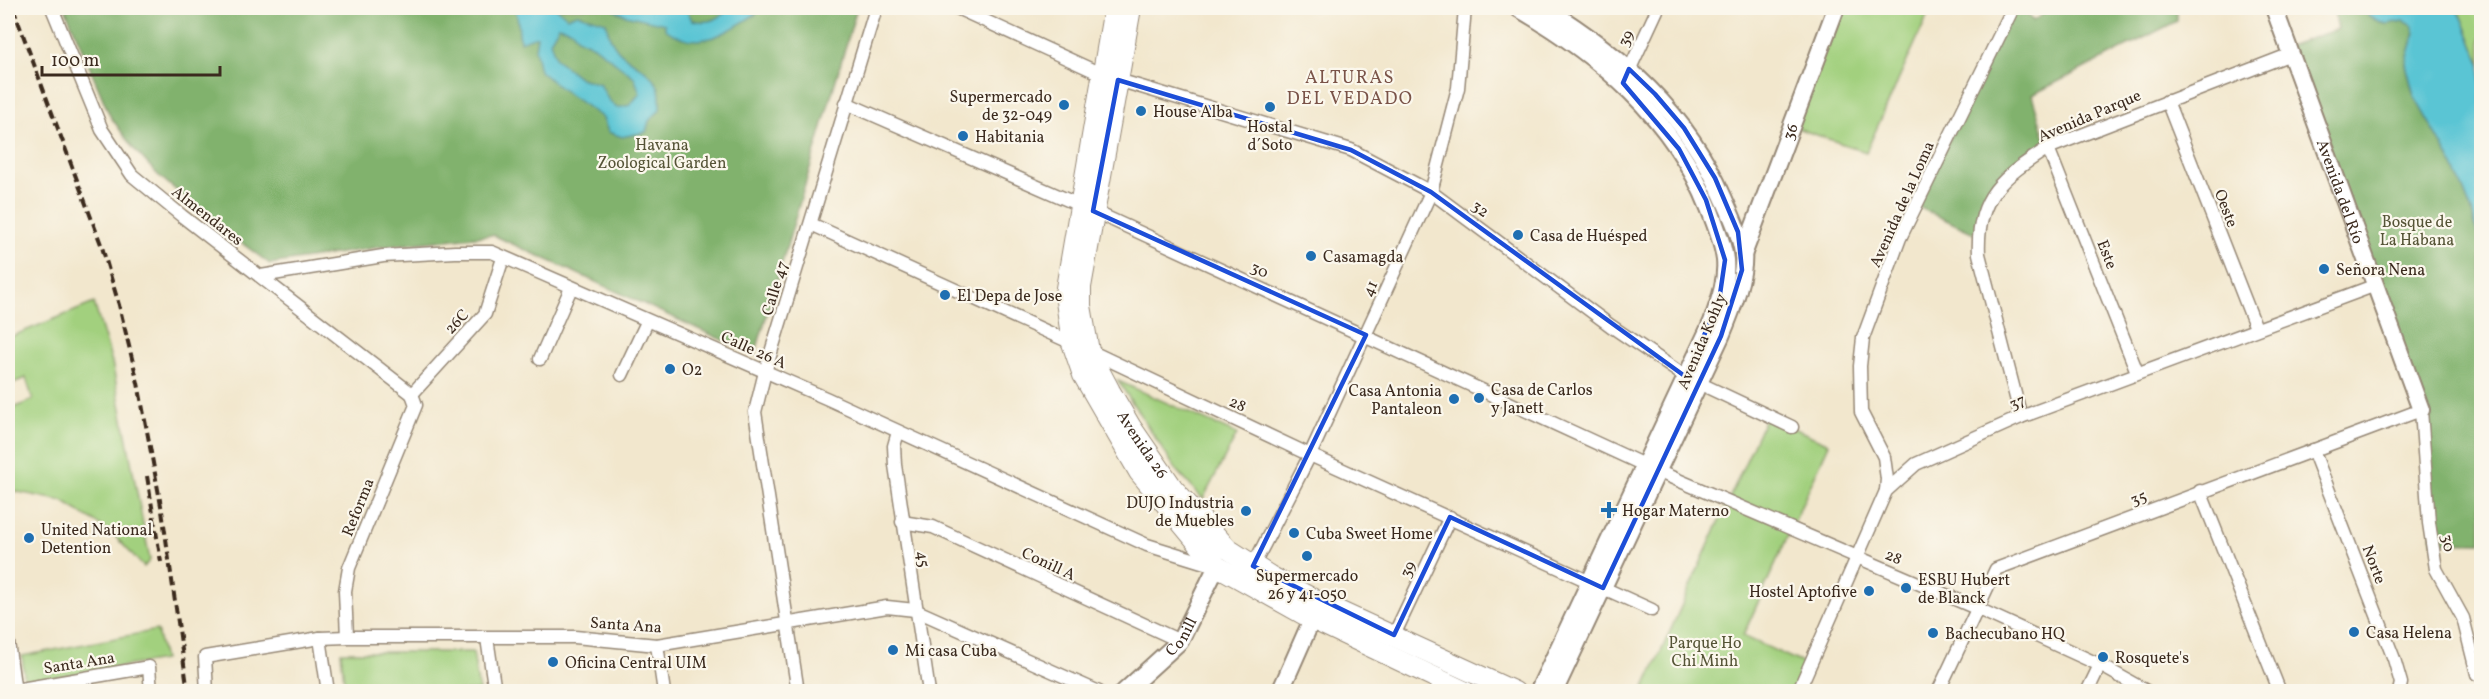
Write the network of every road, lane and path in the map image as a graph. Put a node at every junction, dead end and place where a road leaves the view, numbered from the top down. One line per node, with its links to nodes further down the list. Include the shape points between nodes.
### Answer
1 (52, 8): 28 (street, Almendares, via 102,129 132,175)
2 (876, 8): 17 (street, Calle 47)
3 (957, 8): 15 (street, 32)
4 (1114, 8): 15 (main road, Avenida 26)
5 (1131, 8): 15 (main road, Avenida 26)
6 (1465, 8): 20 (street, 41, via 1458,88)
7 (1518, 8): 12 (street, Avenida Kohly)
8 (1658, 8): 14 (street, 39)
9 (1836, 8): 22 (street, 36)
10 (2013, 8): 48 (street, Avenida de la Loma, via 1900,238 1863,338 1862,412 1884,457)
11 (2274, 8): 13 (street, Avenida del Río)
12 (1546, 14): 14 (street, Avenida Kohly, via 1600,44)
13 (2291, 54): 16 (street, Avenida Parque); 29 (street, Avenida del Río)
14 (1626, 76): 18 (street, Avenida Kohly, via 1670,110)
15 (1109, 77): 20 (street, 32, via 1351,150); 21 (main road, Avenida 26)
16 (2167, 101): 19 (street, Avenida Parque); 32 (street, Oeste)
17 (846, 103): 21 (street, 30); 23 (street, Calle 47)
18 (1687, 145): 24 (street, Avenida Kohly, via 1715,178); 25 (street, Avenida Kohly)
19 (2048, 148): 37 (street, Este); 42 (street, Avenida Parque, via 2016,168 1996,189 1982,211 1978,235 1984,280)
20 (1431, 192): 33 (street, 41); 39 (street, 32, via 1611,326)
21 (1086, 208): 33 (street, 30); 34 (main road, Avenida 26, via 1065,294)
22 (1756, 219): 24 (street); 26 (street, 36)
23 (811, 224): 34 (street, 28); 36 (street, Calle 47)
24 (1737, 232): 25 (street); 26 (street, Avenida Kohly)
25 (1721, 243): 39 (street, Avenida Kohly, via 1725,260 1723,289)
26 (1743, 255): 39 (street, Avenida Kohly, via 1728,319)
27 (503, 258): 28 (street, Calle 26 A, via 492,252 383,256); 30 (street, Calle 26 A); 40 (street, 26C, via 485,314)
28 (261, 276): 40 (street, Almendares)
29 (2376, 285): 32 (street, 37); 41 (street, Avenida del Río)
30 (571, 288): 31 (street, Calle 26 A); 35 (street)
31 (647, 322): 36 (street, Calle 26 A); 38 (street)
32 (2256, 328): 37 (street, 37)
33 (1366, 336): 46 (street, 41); 47 (street, 30)
34 (1081, 347): 46 (street, 28); 53 (main road, Avenida 26, via 1083,375 1139,472); 54 (main road, Avenida 26, via 1173,488 1228,549)
35 (540, 359)
36 (765, 372): 44 (street, Calle 26 A); 60 (street, Calle 47, via 755,412)
37 (2137, 372): 42 (street, 37)
38 (622, 375)
39 (1692, 380): 43 (street, 32); 47 (street, Avenida Kohly)
40 (412, 394): 62 (street, Reforma, via 416,405 350,568 345,591)
41 (2421, 410): 45 (street, 35); 69 (street, 30, via 2436,570 2463,618)
42 (2021, 417): 48 (street, 37, via 1916,464)
43 (1792, 427)
44 (898, 432): 51 (street, 45, via 894,465); 53 (street, Calle 26 A, via 1147,545)
45 (2313, 450): 49 (street, 35); 91 (street, Norte, via 2394,659)
46 (1310, 455): 50 (street, 28); 54 (street, 41)
47 (1651, 468): 52 (street, 28); 55 (street, Avenida Kohly)
48 (1886, 491): 52 (street, 37)
49 (2200, 491): 56 (street, 35, via 1996,569); 90 (street)
50 (1450, 517): 55 (street, 28); 61 (street, 39)
51 (902, 522): 57 (street, 45); 65 (street, Conill A, via 933,527)
52 (1857, 558): 56 (street, 28); 86 (street, 37)
53 (1217, 566): 54 (main road, via 1234,561); 58 (main road, Avenida 26); 65 (street, Conill)
54 (1253, 566): 58 (main road, Avenida 26)
55 (1596, 585): 59 (street, 28); 84 (street, Avenida Kohly); 85 (street, Avenida Kohly)
56 (1976, 608): 68 (street, 28); 87 (street, 35)
57 (915, 610): 60 (street, Santa Ana, via 887,607); 78 (street, 45); 79 (street, Santa Ana)
58 (1316, 610): 61 (main road, Avenida 26); 70 (main road, Avenida 26); 81 (street)
59 (1652, 610)
60 (787, 622): 67 (street, Santa Ana); 77 (street, Calle 47)
61 (1394, 635): 83 (main road, Avenida 26)
62 (347, 637): 63 (street, Santa Ana); 64 (street, Santa Ana)
63 (320, 638): 73 (street, Santa Ana, via 205,657); 74 (street)
64 (487, 638): 67 (street, Santa Ana, via 575,637); 75 (street)
65 (1180, 641): 80 (street, Conill)
66 (8, 644): 71 (street)
67 (657, 645): 76 (street)
68 (2100, 665): 88 (street); 89 (street, 28)
69 (2479, 675)
70 (1443, 686): 82 (main road, Avenida 26)
71 (15, 691): 72 (street, Santa Ana, via 149,668)
72 (152, 692)
73 (207, 692)
74 (328, 692)
75 (495, 692)
76 (664, 692)
77 (798, 692)
78 (929, 692)
79 (1099, 692)
80 (1124, 692)
81 (1280, 692)
82 (1466, 692)
83 (1515, 692)
84 (1538, 692)
85 (1554, 692)
86 (1798, 692)
87 (1938, 692)
88 (2087, 692)
89 (2148, 692)
90 (2280, 692)
91 (2400, 692)

